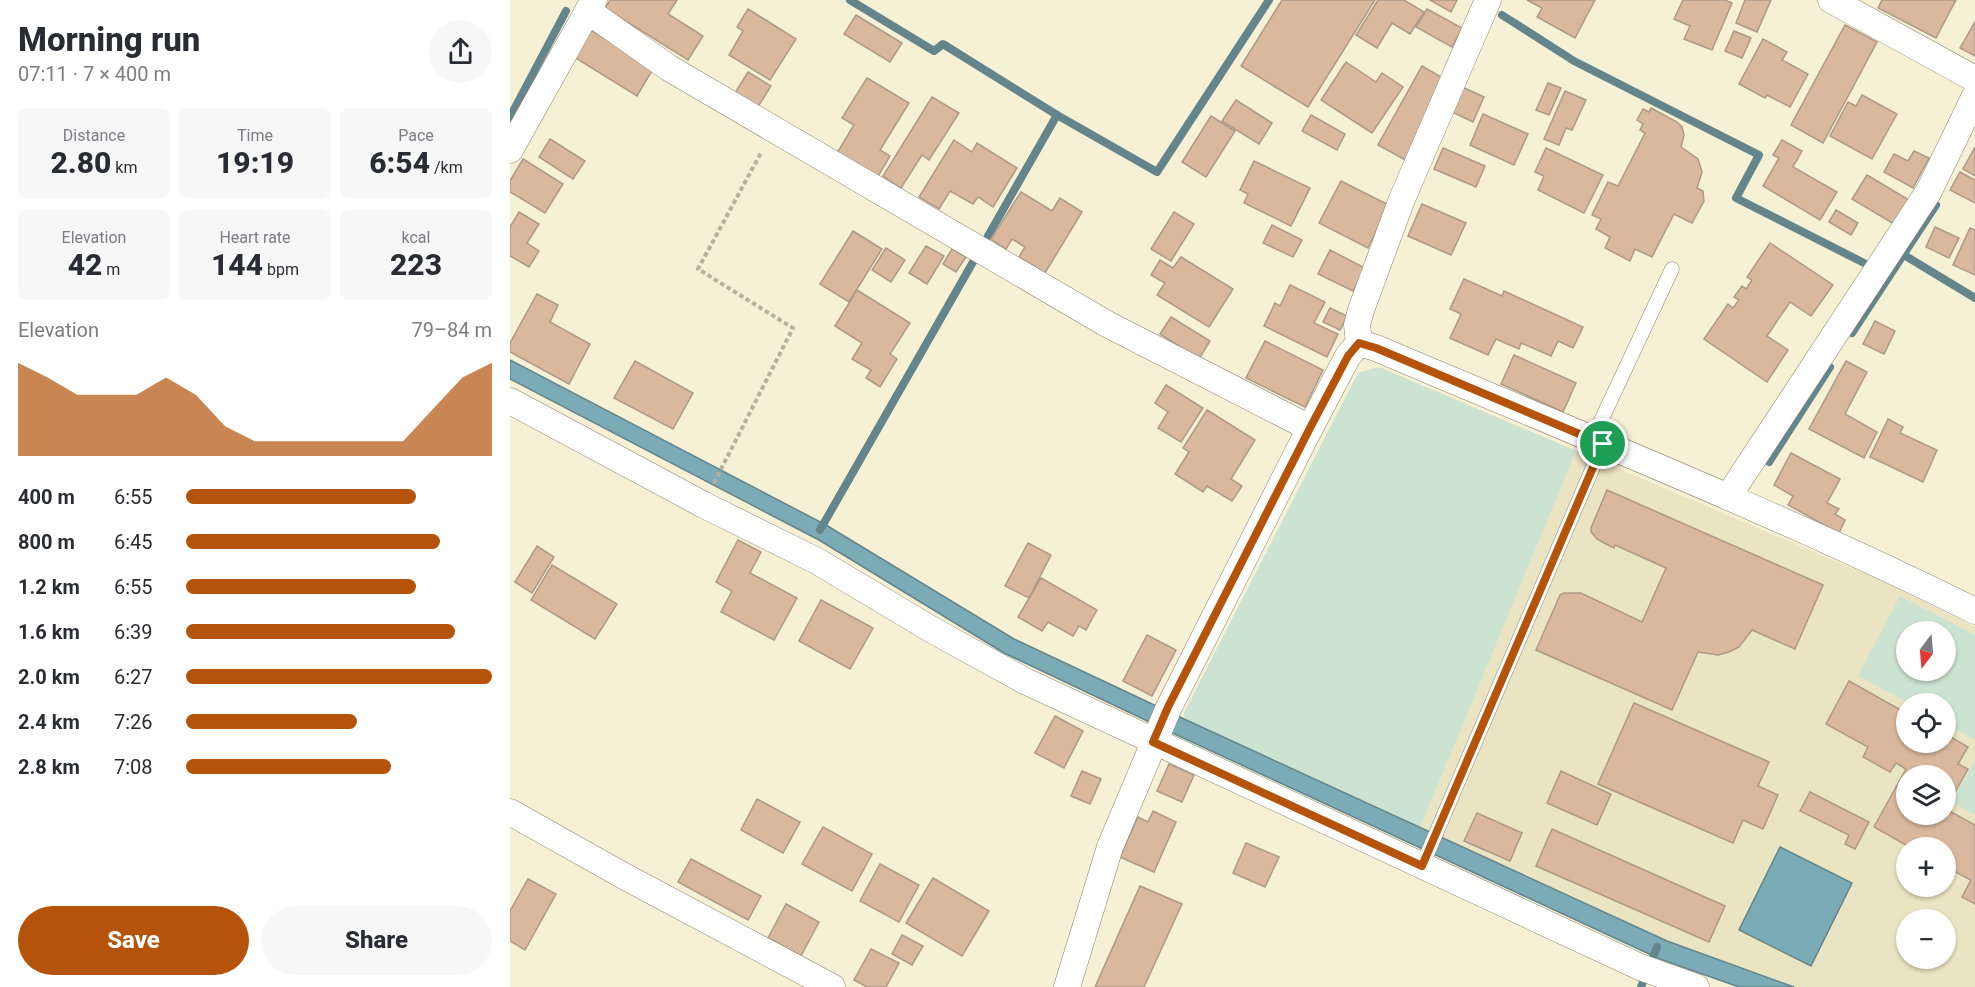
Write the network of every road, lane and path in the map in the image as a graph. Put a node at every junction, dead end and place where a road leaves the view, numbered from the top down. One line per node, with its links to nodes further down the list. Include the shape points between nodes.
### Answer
1 (1488, 0): 9 (street, via 1402,199 1361,310 1357,325)
2 (1831, 0): 4 (street)
3 (591, 5): 6 (street, via 669,68); 7 (street)
4 (1975, 79)
5 (1975, 96): 14 (street, via 1929,191)
6 (774, 129): 11 (street, via 1107,324); 13 (path, via 698,269 793,328)
7 (510, 150)
8 (1672, 269): 12 (lane)
9 (1359, 343): 11 (street, via 1348,356); 12 (street)
10 (510, 401): 16 (street, via 817,561 1025,681)
11 (1310, 428): 16 (street)
12 (1597, 442): 14 (street); 18 (lane)
13 (712, 487)
14 (1728, 497): 15 (street)
15 (1975, 611)
16 (1155, 737): 18 (street); 20 (street, via 1110,847)
17 (510, 812): 19 (street)
18 (1424, 861): 21 (street, via 1648,970)
19 (832, 987)
20 (1067, 987)
21 (1696, 987)

